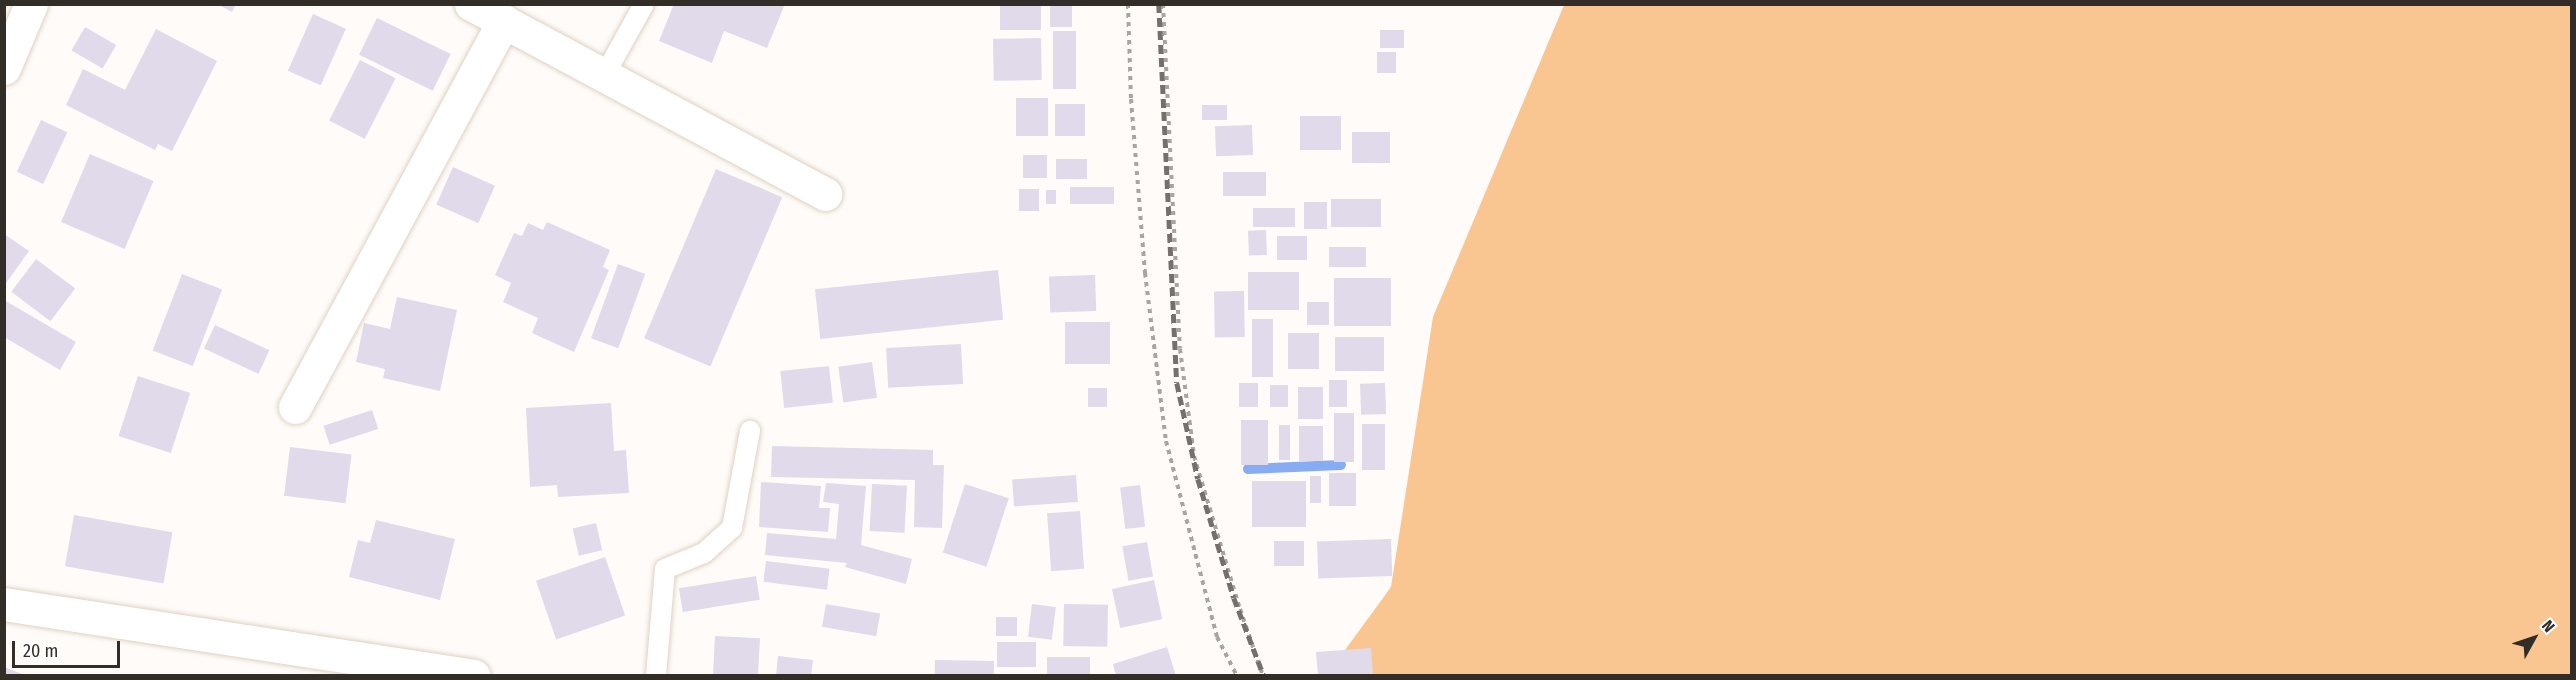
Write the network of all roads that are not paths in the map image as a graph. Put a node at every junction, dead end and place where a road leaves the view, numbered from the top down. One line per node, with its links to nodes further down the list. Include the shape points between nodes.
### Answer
1 (31, 4): 5 (street)
2 (471, 4): 4 (street)
3 (644, 4): 6 (lane)
4 (504, 21): 6 (street); 8 (street)
5 (4, 68)
6 (604, 76): 7 (street)
7 (825, 194)
8 (295, 407)
9 (750, 431): 12 (lane, via 732,528 704,553 665,569)
10 (4, 604): 11 (street)
11 (474, 675)
12 (656, 675)

